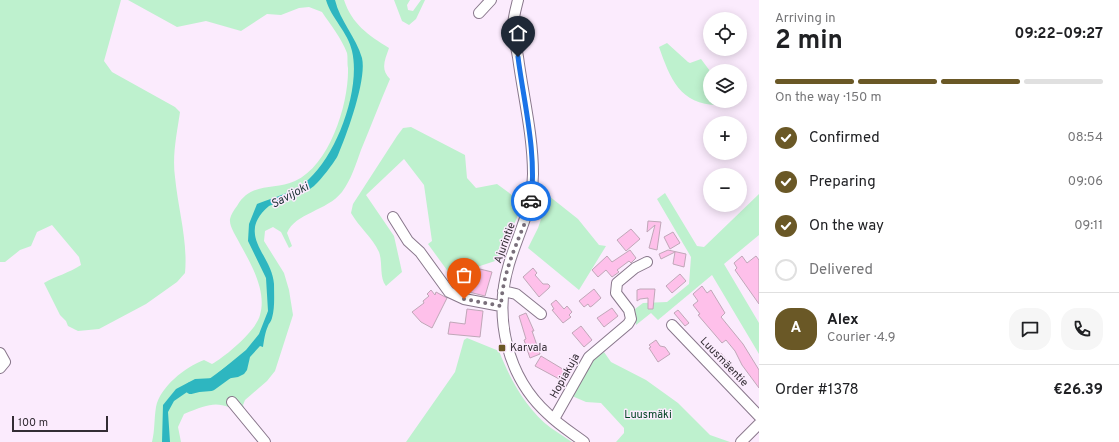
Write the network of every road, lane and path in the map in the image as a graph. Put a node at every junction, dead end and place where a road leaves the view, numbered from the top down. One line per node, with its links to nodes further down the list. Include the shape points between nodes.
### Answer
1 (491, 0): 3 (street)
2 (518, 0): 6 (street, Ajurintie, via 513,26 531,149 532,191 530,206 509,264)
3 (479, 13)
4 (393, 217): 7 (street, via 408,241 420,252 449,292 464,299)
5 (647, 262): 14 (street, Hopiakuja, via 617,283 615,289 629,310 631,319 589,357)
6 (503, 291): 7 (street, Ajurintie); 8 (street, via 516,294)
7 (501, 306): 14 (street, Ajurintie, via 504,331 512,362 520,380)
8 (541, 314)
9 (672, 325): 13 (street, Luusmäentie)
10 (0, 353): 11 (street, via 5,362)
11 (0, 368)
12 (232, 402): 16 (street)
13 (759, 416)
14 (554, 419): 17 (street, Ajurintie)
15 (759, 424): 18 (street)
16 (265, 442)
17 (584, 442)
18 (741, 442)

